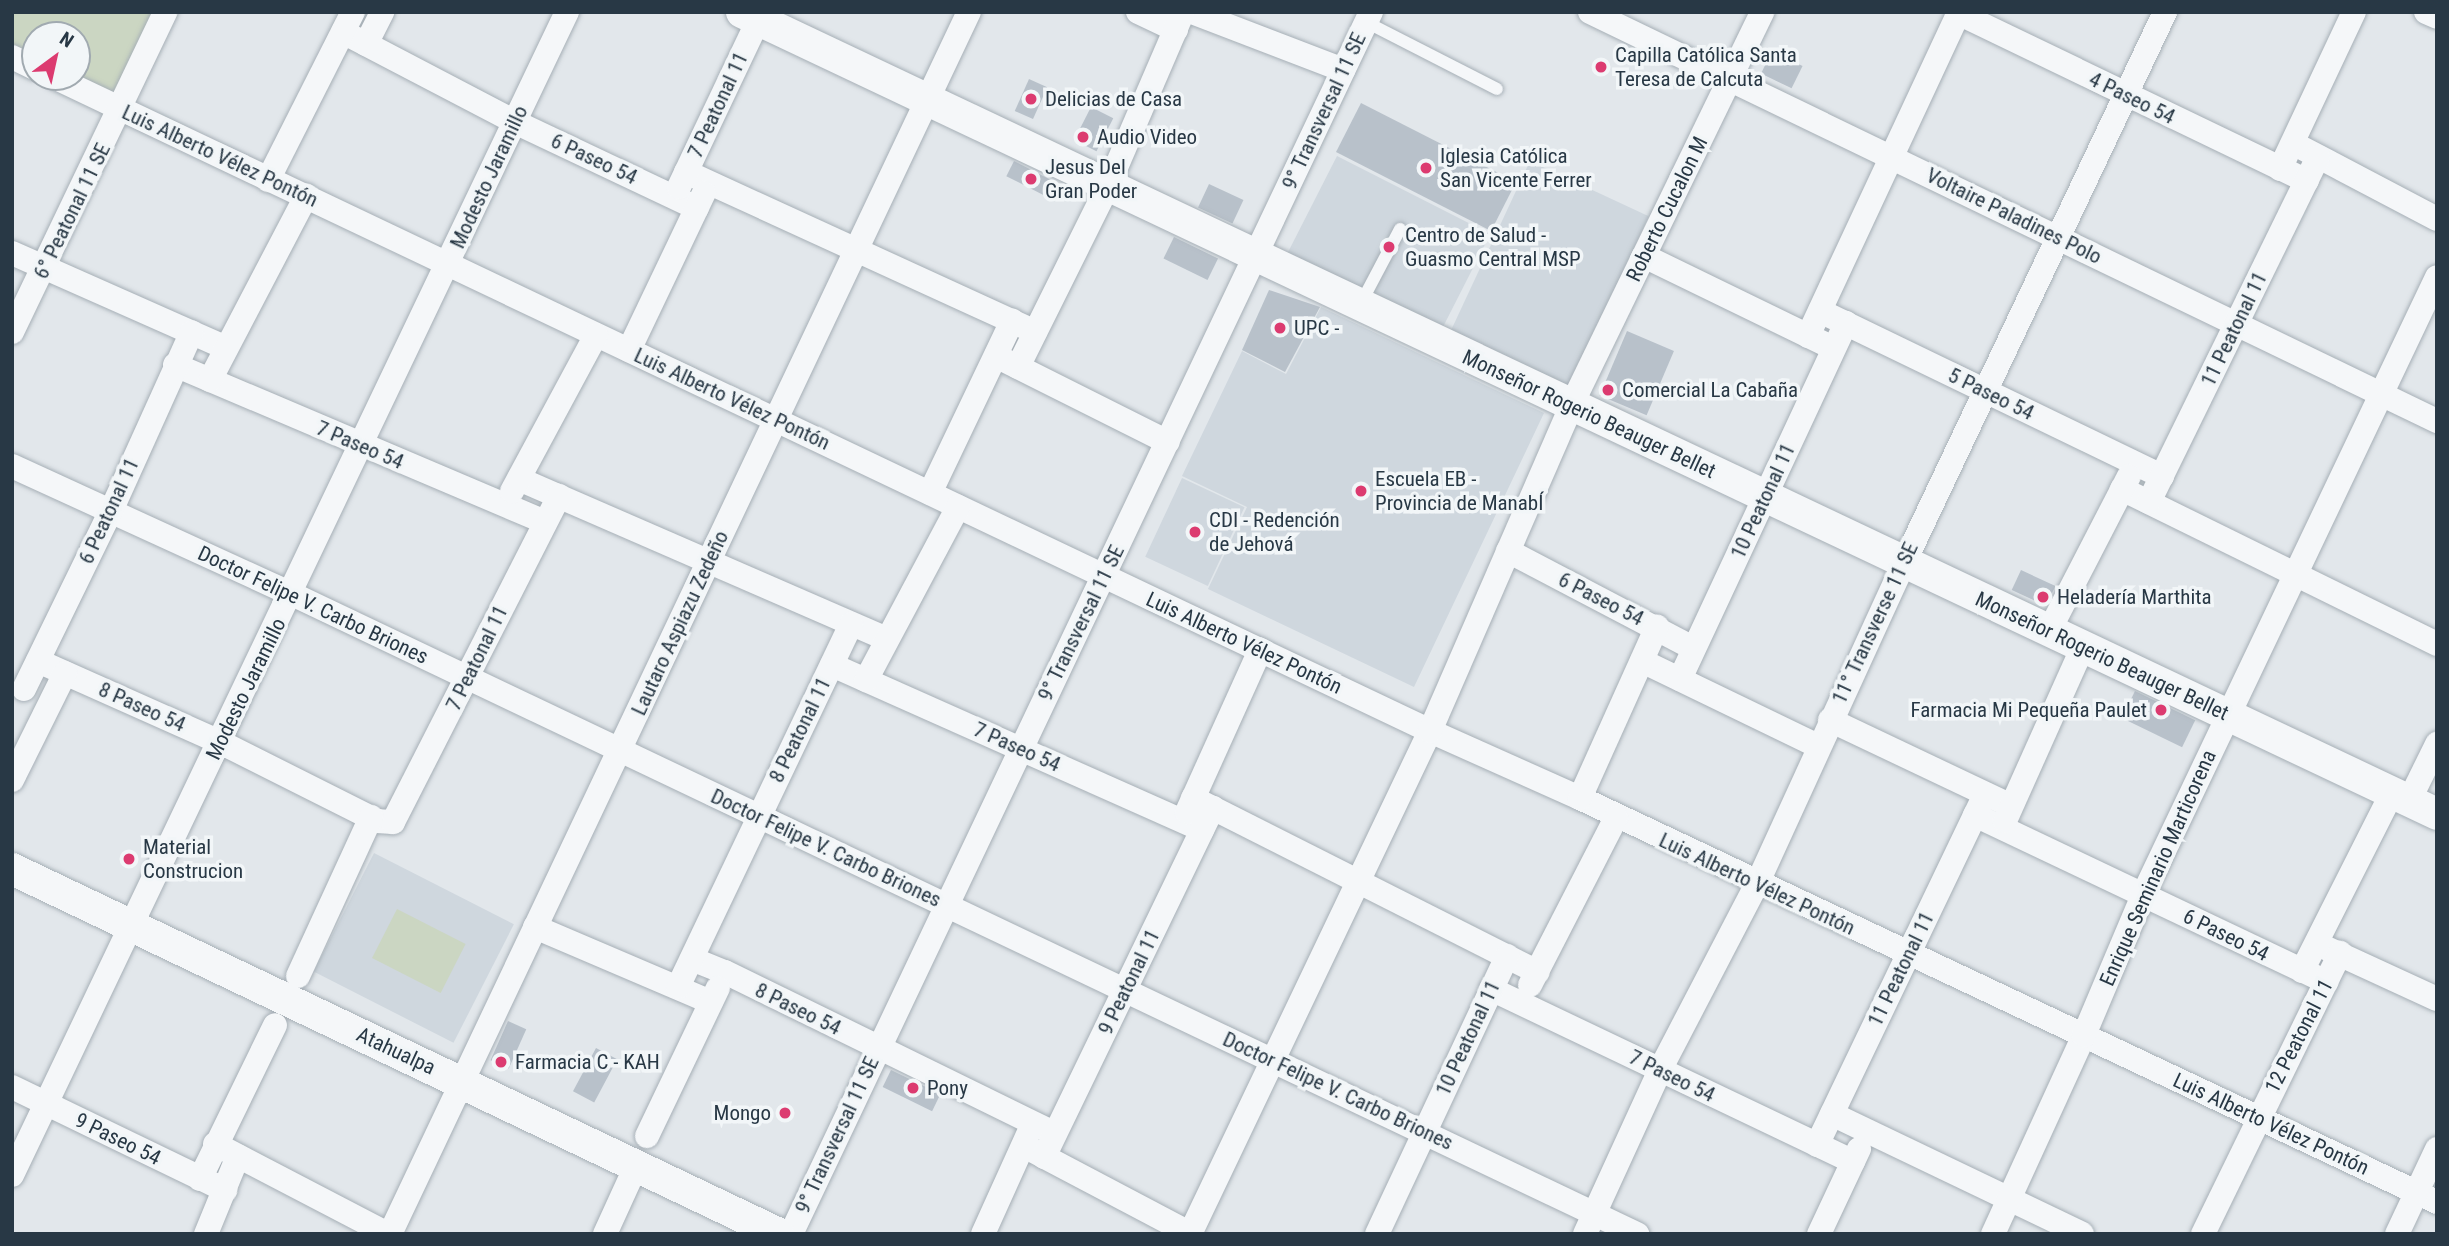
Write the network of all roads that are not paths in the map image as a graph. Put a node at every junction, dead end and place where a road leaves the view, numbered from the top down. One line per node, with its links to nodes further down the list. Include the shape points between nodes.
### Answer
1 (165, 12): 24 (street, 6° Peatonal 11 SE)
2 (567, 12): 25 (street, Modesto Jaramillo)
3 (969, 12): 23 (street, Lautaro Aspiazu Zedeño)
4 (1590, 12): 19 (street, Voltaire Paladines Polo)
5 (1762, 12): 19 (street, Roberto Cucalon M)
6 (2165, 12): 22 (street, 11° Transverse 11 SE)
7 (2354, 12): 26 (street)
8 (2426, 12): 13 (street)
9 (1959, 13): 16 (street, 4 Paseo 54); 27 (street)
10 (1147, 14): 14 (street)
11 (754, 15): 23 (street, Monseñor Rogerio Beauger Bellet); 30 (street, 7 Peatonal 11)
12 (1368, 17): 18 (street, 9° Transversal 11 SE); 20 (lane)
13 (2437, 17)
14 (1184, 18): 18 (street); 34 (street)
15 (350, 19): 17 (street, 6 Paseo 54); 31 (street)
16 (1990, 20): 22 (street, 4 Paseo 54)
17 (375, 26): 25 (street, 6 Paseo 54)
18 (1343, 70): 43 (street, 9° Transversal 11 SE)
19 (1729, 79): 27 (street, Voltaire Paladines Polo); 44 (street, Roberto Cucalon M)
20 (1497, 89)
21 (83, 91): 24 (street, Luis Alberto Vélez Pontón)
22 (2126, 96): 29 (street, 4 Paseo 54); 40 (street, 11° Transverse 11 SE)
23 (928, 100): 34 (street, Monseñor Rogerio Beauger Bellet); 41 (street, Lautaro Aspiazu Zedeño)
24 (121, 109): 31 (street, Luis Alberto Vélez Pontón); 46 (street, 6° Peatonal 11 SE)
25 (515, 122): 36 (street, 6 Paseo 54); 45 (street, Modesto Jaramillo)
26 (2294, 144): 28 (street); 29 (street)
27 (1892, 157): 40 (street, Voltaire Paladines Polo); 49 (street)
28 (2318, 157): 32 (street, 11 Peatonal 11); 38 (street)
29 (2280, 169): 32 (street, 4 Paseo 54)
30 (686, 172): 33 (street); 36 (street, 7 Peatonal 11)
31 (268, 180): 35 (street, Luis Alberto Vélez Pontón)
32 (2307, 181): 52 (street, 11 Peatonal 11)
33 (709, 183): 37 (street, 7 Peatonal 11); 41 (street)
34 (1108, 186): 43 (street, Monseñor Rogerio Beauger Bellet); 55 (street)
35 (306, 196): 45 (street, Luis Alberto Vélez Pontón); 58 (street)
36 (674, 197): 37 (street, 6 Paseo 54)
37 (697, 208): 60 (street, 7 Peatonal 11)
38 (2437, 219)
39 (1400, 229): 48 (lane)
40 (2059, 237): 52 (street, Voltaire Paladines Polo); 64 (street, 11° Transverse 11 SE)
41 (856, 250): 50 (street); 67 (street, Lautaro Aspiazu Zedeño)
42 (12, 253): 46 (street)
43 (1255, 256): 48 (street, Monseñor Rogerio Beauger Bellet); 69 (street, 9° Transversal 11 SE)
44 (1644, 256): 57 (street); 66 (street, Roberto Cucalon M)
45 (448, 264): 56 (street, Luis Alberto Vélez Pontón); 70 (street, Modesto Jaramillo)
46 (44, 268): 53 (street, 6° Peatonal 11 SE); 54 (street)
47 (2437, 277): 65 (street, Enrique Seminario Marticorena)
48 (1359, 305): 66 (street, Monseñor Rogerio Beauger Bellet)
49 (1820, 311): 51 (street, 5 Paseo 54); 57 (street)
50 (1012, 321): 55 (street); 61 (street)
51 (1846, 323): 59 (street, 10 Peatonal 11); 64 (street, 5 Paseo 54)
52 (2237, 324): 65 (street, Voltaire Paladines Polo); 73 (street, 11 Peatonal 11)
53 (12, 332)
54 (192, 332): 58 (street); 62 (street, 6 Peatonal 11)
55 (1035, 332): 61 (street)
56 (596, 335): 60 (street, Luis Alberto Vélez Pontón); 74 (street)
57 (1808, 336): 59 (street)
58 (226, 348): 63 (street)
59 (1835, 348): 78 (street, 10 Peatonal 11)
60 (629, 350): 67 (street, Luis Alberto Vélez Pontón)
61 (1007, 361): 69 (street); 76 (street)
62 (175, 365): 63 (street, 7 Paseo 54); 82 (street, 6 Peatonal 11)
63 (210, 380): 70 (street, 7 Paseo 54)
64 (1985, 391): 71 (street, 5 Paseo 54); 86 (street, 11° Transverse 11 SE)
65 (2381, 394): 68 (street, Voltaire Paladines Polo); 87 (street, Enrique Seminario Marticorena)
66 (1571, 406): 78 (street, Monseñor Rogerio Beauger Bellet); 84 (street)
67 (776, 420): 76 (street, Luis Alberto Vélez Pontón); 85 (street, Lautaro Aspiazu Zedeño)
68 (2437, 421)
69 (1168, 442): 88 (street, 9° Transversal 11 SE)
70 (361, 446): 80 (street, 7 Paseo 54); 89 (street, Modesto Jaramillo)
71 (2135, 464): 73 (street, 5 Paseo 54); 75 (street)
72 (12, 466): 82 (street, Doctor Felipe V. Carbo Briones)
73 (2162, 476): 79 (street, 11 Peatonal 11)
74 (519, 479): 77 (street); 80 (street)
75 (2122, 489): 79 (street); 92 (street)
76 (930, 493): 81 (street, Luis Alberto Vélez Pontón)
77 (559, 496): 83 (street, 7 Peatonal 11); 85 (street)
78 (1765, 497): 86 (street, Monseñor Rogerio Beauger Bellet); 96 (street, 10 Peatonal 11)
79 (2149, 502): 87 (street)
80 (504, 506): 83 (street, 7 Paseo 54)
81 (958, 507): 88 (street, Luis Alberto Vélez Pontón); 93 (street, 8 Peatonal 11)
82 (111, 511): 89 (street, Doctor Felipe V. Carbo Briones); 98 (street, 6 Peatonal 11)
83 (545, 522): 102 (street, 7 Peatonal 11)
84 (1508, 551): 91 (street, 6 Paseo 54); 109 (street)
85 (709, 561): 90 (street); 114 (street, Lautaro Aspiazu Zedeño)
86 (1903, 562): 92 (street, Monseñor Rogerio Beauger Bellet); 108 (street, 11° Transverse 11 SE)
87 (2295, 574): 94 (street); 107 (street, Enrique Seminario Marticorena)
88 (1104, 576): 97 (street, Luis Alberto Vélez Pontón); 113 (street, 9° Transversal 11 SE)
89 (292, 594): 102 (street, Doctor Felipe V. Carbo Briones); 110 (street, Modesto Jaramillo)
90 (851, 624): 93 (street); 100 (street, 8 Peatonal 11)
91 (1657, 627): 96 (street, 6 Paseo 54); 99 (street)
92 (2049, 631): 95 (street, Monseñor Rogerio Beauger Bellet)
93 (887, 639): 104 (street, 8 Peatonal 11)
94 (2437, 644)
95 (2083, 647): 107 (street, Monseñor Rogerio Beauger Bellet); 122 (street)
96 (1693, 648): 103 (street, 10 Peatonal 11)
97 (1260, 650): 109 (street, Luis Alberto Vélez Pontón); 117 (street, 9 Peatonal 11)
98 (38, 661): 101 (street, 8 Paseo 54); 105 (street, 6 Peatonal 11)
99 (1642, 661): 103 (street, 6 Paseo 54); 116 (street)
100 (832, 665): 104 (street, 7 Paseo 54); 120 (street, 8 Peatonal 11)
101 (65, 673): 106 (street); 110 (street, 8 Paseo 54)
102 (467, 677): 114 (street, Doctor Felipe V. Carbo Briones); 124 (street, 7 Peatonal 11)
103 (1680, 679): 112 (street, 6 Paseo 54)
104 (866, 680): 113 (street, 7 Paseo 54)
105 (18, 686): 106 (street)
106 (51, 701): 115 (street)
107 (2228, 716): 118 (street, Monseñor Rogerio Beauger Bellet); 129 (street, Enrique Seminario Marticorena)
108 (1830, 720): 112 (street, 11° Transverse 11 SE); 119 (street, 6 Paseo 54)
109 (1430, 731): 116 (street, Luis Alberto Vélez Pontón); 127 (street)
110 (220, 742): 121 (street, 8 Paseo 54); 131 (street, Modesto Jaramillo)
111 (2437, 744): 118 (street, 12 Peatonal 11)
112 (1818, 746): 128 (street, 11° Transverse 11 SE)
113 (1021, 749): 125 (street, 7 Paseo 54); 130 (street, 9° Transversal 11 SE)
114 (620, 750): 120 (street, Doctor Felipe V. Carbo Briones); 132 (street, Lautaro Aspiazu Zedeño)
115 (12, 780)
116 (1580, 798): 123 (street, Luis Alberto Vélez Pontón)
117 (1203, 803): 125 (street, 9 Peatonal 11); 127 (street)
118 (2413, 803): 133 (street, 12 Peatonal 11)
119 (1980, 804): 122 (street, 6 Paseo 54); 135 (street, 11 Peatonal 11)
120 (759, 816): 130 (street, Doctor Felipe V. Carbo Briones); 137 (street, 8 Peatonal 11)
121 (371, 817): 124 (street, 8 Paseo 54, via 383,822); 141 (street)
122 (2007, 817): 129 (street, 6 Paseo 54)
123 (1616, 818): 128 (street, Luis Alberto Vélez Pontón); 140 (street, 10 Peatonal 11)
124 (396, 820)
125 (1192, 826): 145 (street, 9 Peatonal 11)
126 (12, 869): 131 (street, Atahualpa)
127 (1358, 881): 136 (street); 152 (street)
128 (1756, 884): 135 (street, Luis Alberto Vélez Pontón); 153 (street, 11° Transverse 11 SE)
129 (2143, 895): 138 (street, 6 Paseo 54); 150 (street, Enrique Seminario Marticorena)
130 (948, 906): 145 (street, Doctor Felipe V. Carbo Briones); 151 (street, 9° Transversal 11 SE)
131 (132, 926): 154 (street, Atahualpa); 156 (street, Modesto Jaramillo)
132 (535, 927): 143 (street); 154 (street, Lautaro Aspiazu Zedeño)
133 (2315, 944): 134 (street); 138 (street, 12 Peatonal 11)
134 (2340, 953): 142 (street, 12 Peatonal 11); 146 (street)
135 (1908, 954): 150 (street, Luis Alberto Vélez Pontón); 157 (street, 11 Peatonal 11)
136 (1507, 956): 140 (street); 144 (street, 10 Peatonal 11)
137 (692, 959): 139 (street, 8 Paseo 54); 143 (street, 8 Peatonal 11)
138 (2302, 971): 142 (street, 6 Paseo 54)
139 (725, 972): 147 (street); 151 (street, 8 Paseo 54)
140 (1537, 972): 148 (street, 10 Peatonal 11)
141 (298, 976)
142 (2326, 982): 158 (street, 12 Peatonal 11)
143 (678, 987): 147 (street)
144 (1491, 989): 148 (street, 7 Paseo 54); 160 (street, 10 Peatonal 11)
145 (1125, 990): 152 (street, Doctor Felipe V. Carbo Briones); 162 (street, 9 Peatonal 11)
146 (2437, 999)
147 (711, 1002): 161 (street)
148 (1521, 1004): 153 (street, 7 Paseo 54)
149 (275, 1025): 163 (street)
150 (2084, 1035): 158 (street, Luis Alberto Vélez Pontón); 173 (street, Enrique Seminario Marticorena)
151 (877, 1048): 162 (street, 8 Paseo 54); 179 (street, 9° Transversal 11 SE)
152 (1273, 1060): 160 (street, Doctor Felipe V. Carbo Briones); 181 (street)
153 (1660, 1070): 164 (street, 7 Paseo 54); 174 (street, 11° Transverse 11 SE)
154 (462, 1083): 176 (street, Lautaro Aspiazu Zedeño); 178 (street, Atahualpa)
155 (12, 1087): 156 (street, 9 Paseo 54)
156 (46, 1104): 168 (street, Modesto Jaramillo); 170 (street, 9 Paseo 54)
157 (1832, 1114): 159 (street); 164 (street, 11 Peatonal 11)
158 (2258, 1118): 172 (street, Luis Alberto Vélez Pontón); 187 (street, 12 Peatonal 11)
159 (1868, 1131): 167 (street); 173 (street)
160 (1424, 1132): 174 (street, Doctor Felipe V. Carbo Briones); 182 (street, 10 Peatonal 11)
161 (647, 1136)
162 (1039, 1140): 180 (street, 9 Peatonal 11); 181 (street, 8 Paseo 54)
163 (215, 1144): 166 (street); 170 (street)
164 (1817, 1145): 167 (street, 7 Paseo 54)
165 (2437, 1149): 172 (street)
166 (238, 1156): 171 (street); 176 (street)
167 (1853, 1162): 184 (street)
168 (12, 1175)
169 (631, 1177): 177 (street)
170 (200, 1179): 171 (street, 9 Paseo 54)
171 (225, 1191): 175 (street)
172 (2427, 1197): 188 (street)
173 (2010, 1199): 185 (street, Enrique Seminario Marticorena); 186 (street)
174 (1590, 1224): 183 (street, Doctor Felipe V. Carbo Briones)
175 (206, 1234)
176 (389, 1234)
177 (605, 1234)
178 (779, 1234)
179 (791, 1234)
180 (983, 1234)
181 (1190, 1234)
182 (1377, 1234)
183 (1637, 1234)
184 (1819, 1234)
185 (1993, 1234)
186 (2082, 1234)
187 (2203, 1234)
188 (2397, 1234)

